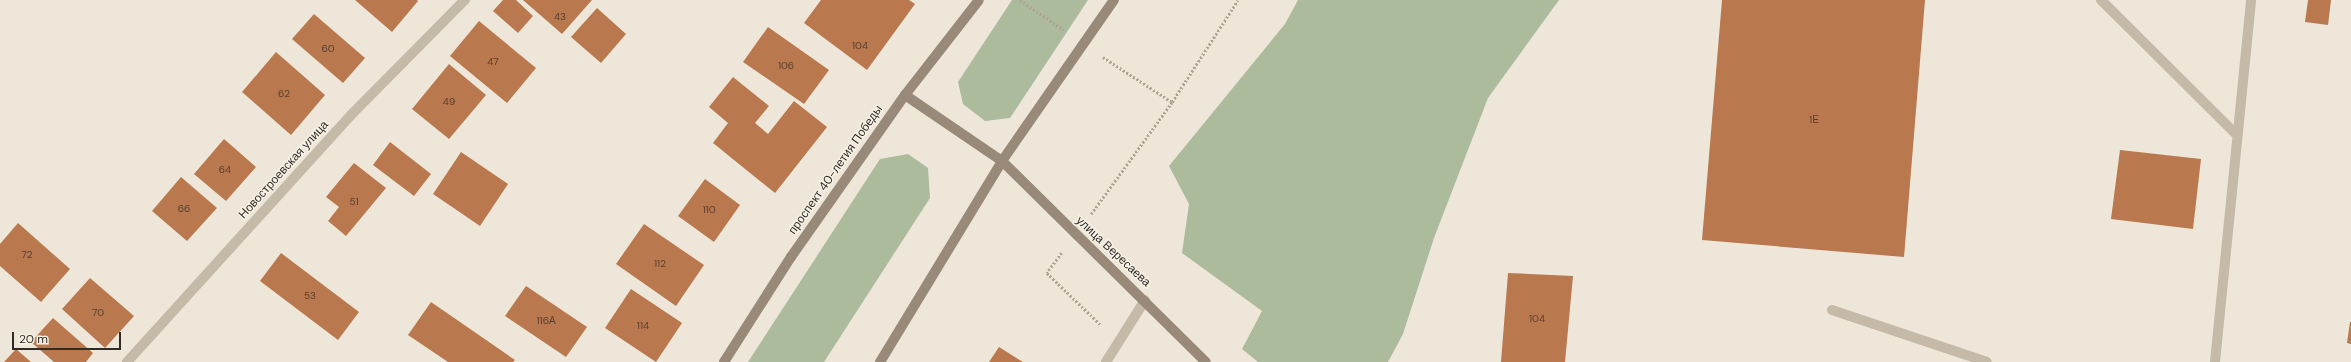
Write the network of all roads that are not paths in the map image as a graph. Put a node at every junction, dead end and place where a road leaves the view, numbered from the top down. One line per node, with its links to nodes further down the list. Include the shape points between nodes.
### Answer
1 (465, 0): 11 (street, Новостроевская улица, via 351,116)
2 (979, 0): 6 (main road, проспект 40-летия Победы)
3 (1114, 0): 8 (main road)
4 (2101, 0): 7 (street)
5 (2251, 0): 7 (street)
6 (905, 95): 8 (main road, улица Вересаева); 12 (main road, проспект 40-летия Победы, via 791,257)
7 (2235, 133): 17 (street)
8 (1002, 162): 9 (main road, улица Вересаева); 13 (main road)
9 (1145, 300): 14 (street); 15 (main road, улица Вересаева)
10 (1832, 310): 16 (street)
11 (127, 362)
12 (724, 362)
13 (880, 362)
14 (1106, 362)
15 (1206, 362)
16 (1988, 362)
17 (2215, 362)

